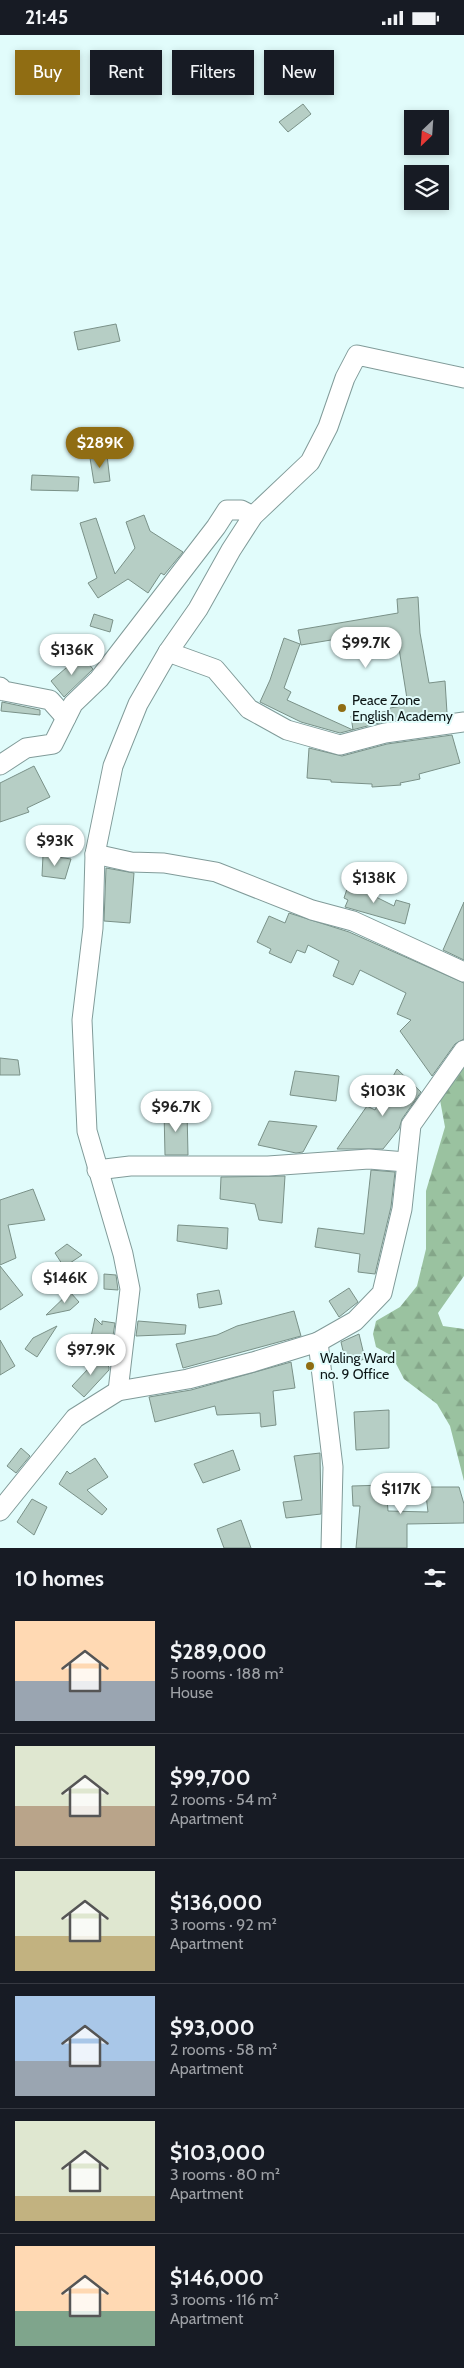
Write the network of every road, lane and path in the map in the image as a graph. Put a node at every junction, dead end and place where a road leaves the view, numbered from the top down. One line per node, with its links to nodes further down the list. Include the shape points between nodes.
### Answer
1 (464, 378): 2 (street, via 357,355 310,462)
2 (253, 516): 3 (street, via 198,609); 5 (street, via 241,510 227,510 99,679 73,704)
3 (168, 652): 6 (street, via 215,669 249,709 287,730 340,745 385,733); 8 (street, via 138,705 113,766)
4 (0, 687): 5 (street, via 4,691 50,700)
5 (66, 718): 7 (street, via 53,744 26,748)
6 (464, 723)
7 (0, 765)
8 (95, 854): 9 (street, via 131,862 164,863 216,872 312,910 353,921); 12 (street, via 93,928 82,1020 87,1131)
9 (464, 971)
10 (464, 1050): 11 (street, via 411,1125)
11 (406, 1162): 12 (street, via 369,1159 268,1166 130,1166); 13 (street, via 402,1209 382,1293 356,1321)
12 (97, 1171): 14 (street, via 123,1254 130,1289)
13 (318, 1342): 14 (street, via 188,1379); 16 (street, via 333,1467)
14 (118, 1391): 15 (street, via 75,1418)
15 (0, 1511)
16 (331, 1548)

